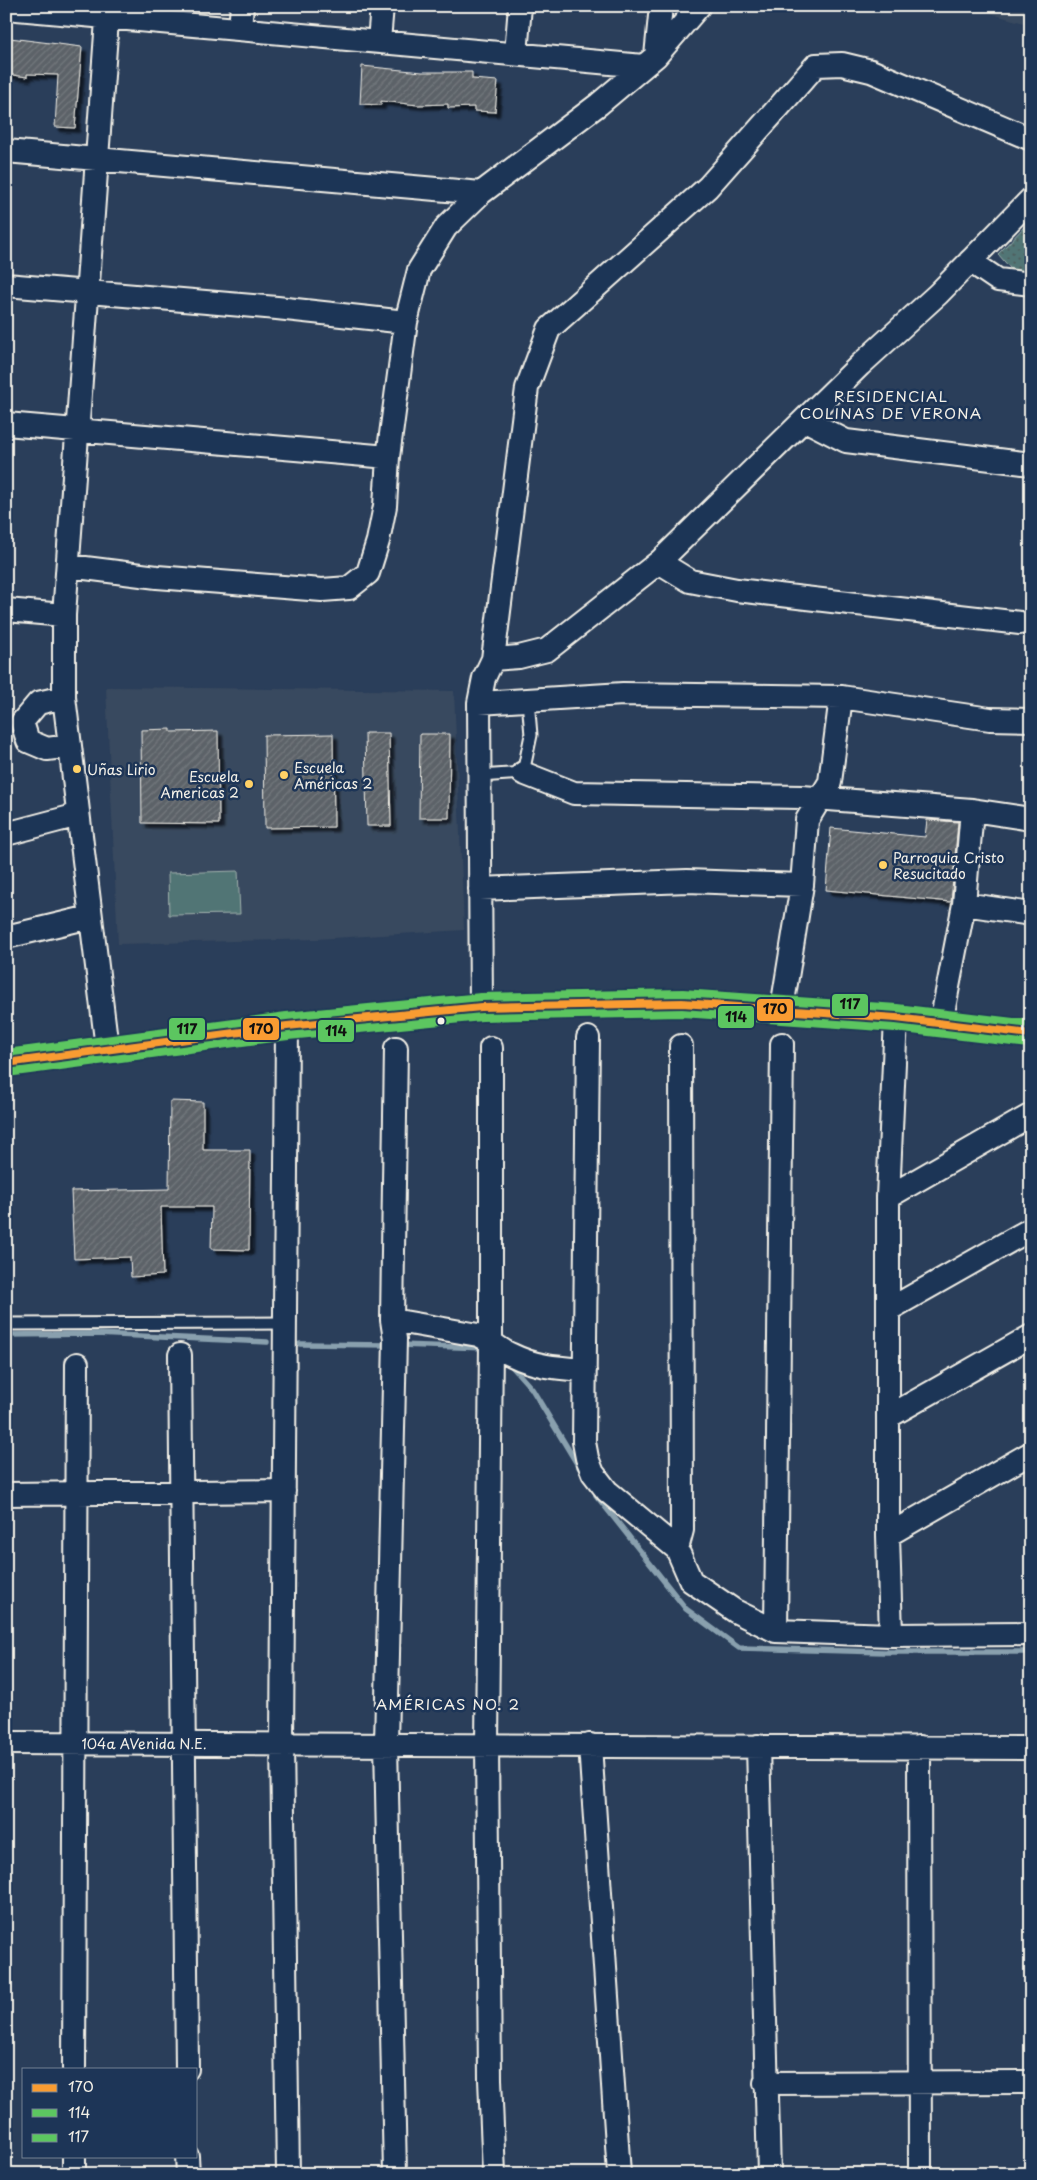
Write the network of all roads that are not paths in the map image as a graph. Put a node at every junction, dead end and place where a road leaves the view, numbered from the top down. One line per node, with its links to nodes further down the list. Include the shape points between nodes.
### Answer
1 (382, 6): 8 (street)
2 (520, 6): 9 (street)
3 (661, 6): 10 (street)
4 (699, 6): 10 (street)
5 (6, 8): 6 (street)
6 (107, 11): 7 (street); 13 (street)
7 (241, 17): 8 (street)
8 (379, 41): 9 (street)
9 (516, 54): 10 (street)
10 (650, 61): 14 (street, via 599,104)
11 (1031, 139): 31 (street, via 871,71 842,64 816,65 708,187 549,329 527,388)
12 (6, 151): 13 (street)
13 (97, 158): 14 (street); 19 (street)
14 (480, 193): 20 (street, via 446,227 419,270)
15 (1031, 199): 16 (street)
16 (970, 261): 17 (street, via 998,280); 21 (street)
17 (1031, 284)
18 (6, 285): 19 (street)
19 (88, 292): 20 (street); 23 (street)
20 (406, 322): 24 (street)
21 (805, 420): 25 (street, via 846,441); 26 (street)
22 (6, 424): 23 (street)
23 (76, 431): 24 (street); 27 (street)
24 (388, 457): 27 (street, via 378,541 368,573 349,588 322,590 254,586)
25 (1031, 464)
26 (659, 562): 30 (street, via 690,581 737,590); 31 (street, via 547,650)
27 (69, 566): 29 (street)
28 (6, 610): 29 (street)
29 (64, 615): 32 (street)
30 (1020, 623)
31 (493, 659): 35 (street, via 484,678)
32 (64, 697): 37 (street, via 38,703); 38 (street)
33 (841, 697): 34 (street, via 623,694); 36 (street, via 990,718); 41 (street, via 830,782)
34 (528, 700): 35 (street); 39 (lane, via 531,736)
35 (479, 703): 40 (street)
36 (1031, 720)
37 (15, 734): 38 (street, via 47,749)
38 (70, 746): 43 (street)
39 (523, 774): 40 (lane); 41 (street, via 574,794)
40 (480, 776): 47 (street)
41 (818, 799): 42 (street); 46 (street, via 807,820)
42 (972, 810): 44 (street); 48 (street)
43 (78, 815): 45 (street); 50 (street)
44 (1031, 819)
45 (6, 834)
46 (802, 885): 47 (street, via 687,881); 53 (street)
47 (480, 889): 52 (street)
48 (964, 904): 49 (street); 55 (street)
49 (1031, 914)
50 (90, 917): 51 (street); 61 (street)
51 (6, 937)
52 (481, 1006): 53 (street, via 682,1003); 58 (street)
53 (782, 1008): 54 (street)
54 (896, 1018): 55 (street); 66 (street)
55 (941, 1022): 56 (street)
56 (1031, 1034)
57 (588, 1038): 76 (street)
58 (286, 1044): 61 (street); 69 (street)
59 (782, 1044): 85 (street)
60 (681, 1046): 84 (street, via 682,1530)
61 (107, 1048): 64 (street)
62 (396, 1048): 71 (street)
63 (491, 1048): 73 (street)
64 (6, 1063)
65 (1031, 1116): 66 (street)
66 (888, 1197): 68 (street)
67 (1031, 1229): 68 (street)
68 (888, 1310): 77 (street)
69 (285, 1323): 70 (lane); 79 (street)
70 (6, 1324)
71 (393, 1329): 73 (street, via 478,1335); 92 (street)
72 (1031, 1336): 77 (street)
73 (491, 1342): 76 (street, via 510,1355 539,1366); 93 (street)
74 (180, 1355): 80 (street)
75 (77, 1364): 81 (street)
76 (585, 1370): 84 (street, via 584,1442 593,1473 607,1491)
77 (888, 1417): 83 (street)
78 (1031, 1453): 83 (street)
79 (284, 1491): 80 (street); 91 (street)
80 (181, 1492): 81 (street); 90 (street)
81 (76, 1493): 82 (street); 89 (street)
82 (6, 1494)
83 (888, 1534): 87 (street)
84 (677, 1549): 85 (street, via 691,1581 735,1611)
85 (776, 1631): 87 (street)
86 (1031, 1634): 87 (street)
87 (891, 1635)
88 (6, 1743): 89 (street, 104a AVenida N.E.)
89 (75, 1743): 90 (street, 104a AVenida N.E.); 98 (street)
90 (183, 1743): 91 (street, 104a AVenida N.E.); 99 (street)
91 (282, 1743): 92 (street, 104a AVenida N.E.); 107 (street)
92 (386, 1744): 93 (street, 104a AVenida N.E.); 108 (street)
93 (487, 1744): 94 (street, 104a AVenida N.E.); 109 (street)
94 (590, 1745): 95 (street, 104a AVenida N.E.); 110 (street)
95 (758, 1746): 96 (street, 104a AVenida N.E.); 100 (street)
96 (920, 1747): 97 (street, 104a AVenida N.E.); 101 (street)
97 (1031, 1748)
98 (74, 2068)
99 (186, 2068)
100 (765, 2082): 101 (street); 111 (street)
101 (920, 2082): 102 (street); 112 (street)
102 (1031, 2082)
103 (74, 2158): 105 (street)
104 (187, 2158): 106 (street)
105 (74, 2174)
106 (188, 2174)
107 (288, 2174)
108 (395, 2174)
109 (494, 2174)
110 (619, 2174)
111 (769, 2174)
112 (920, 2174)

